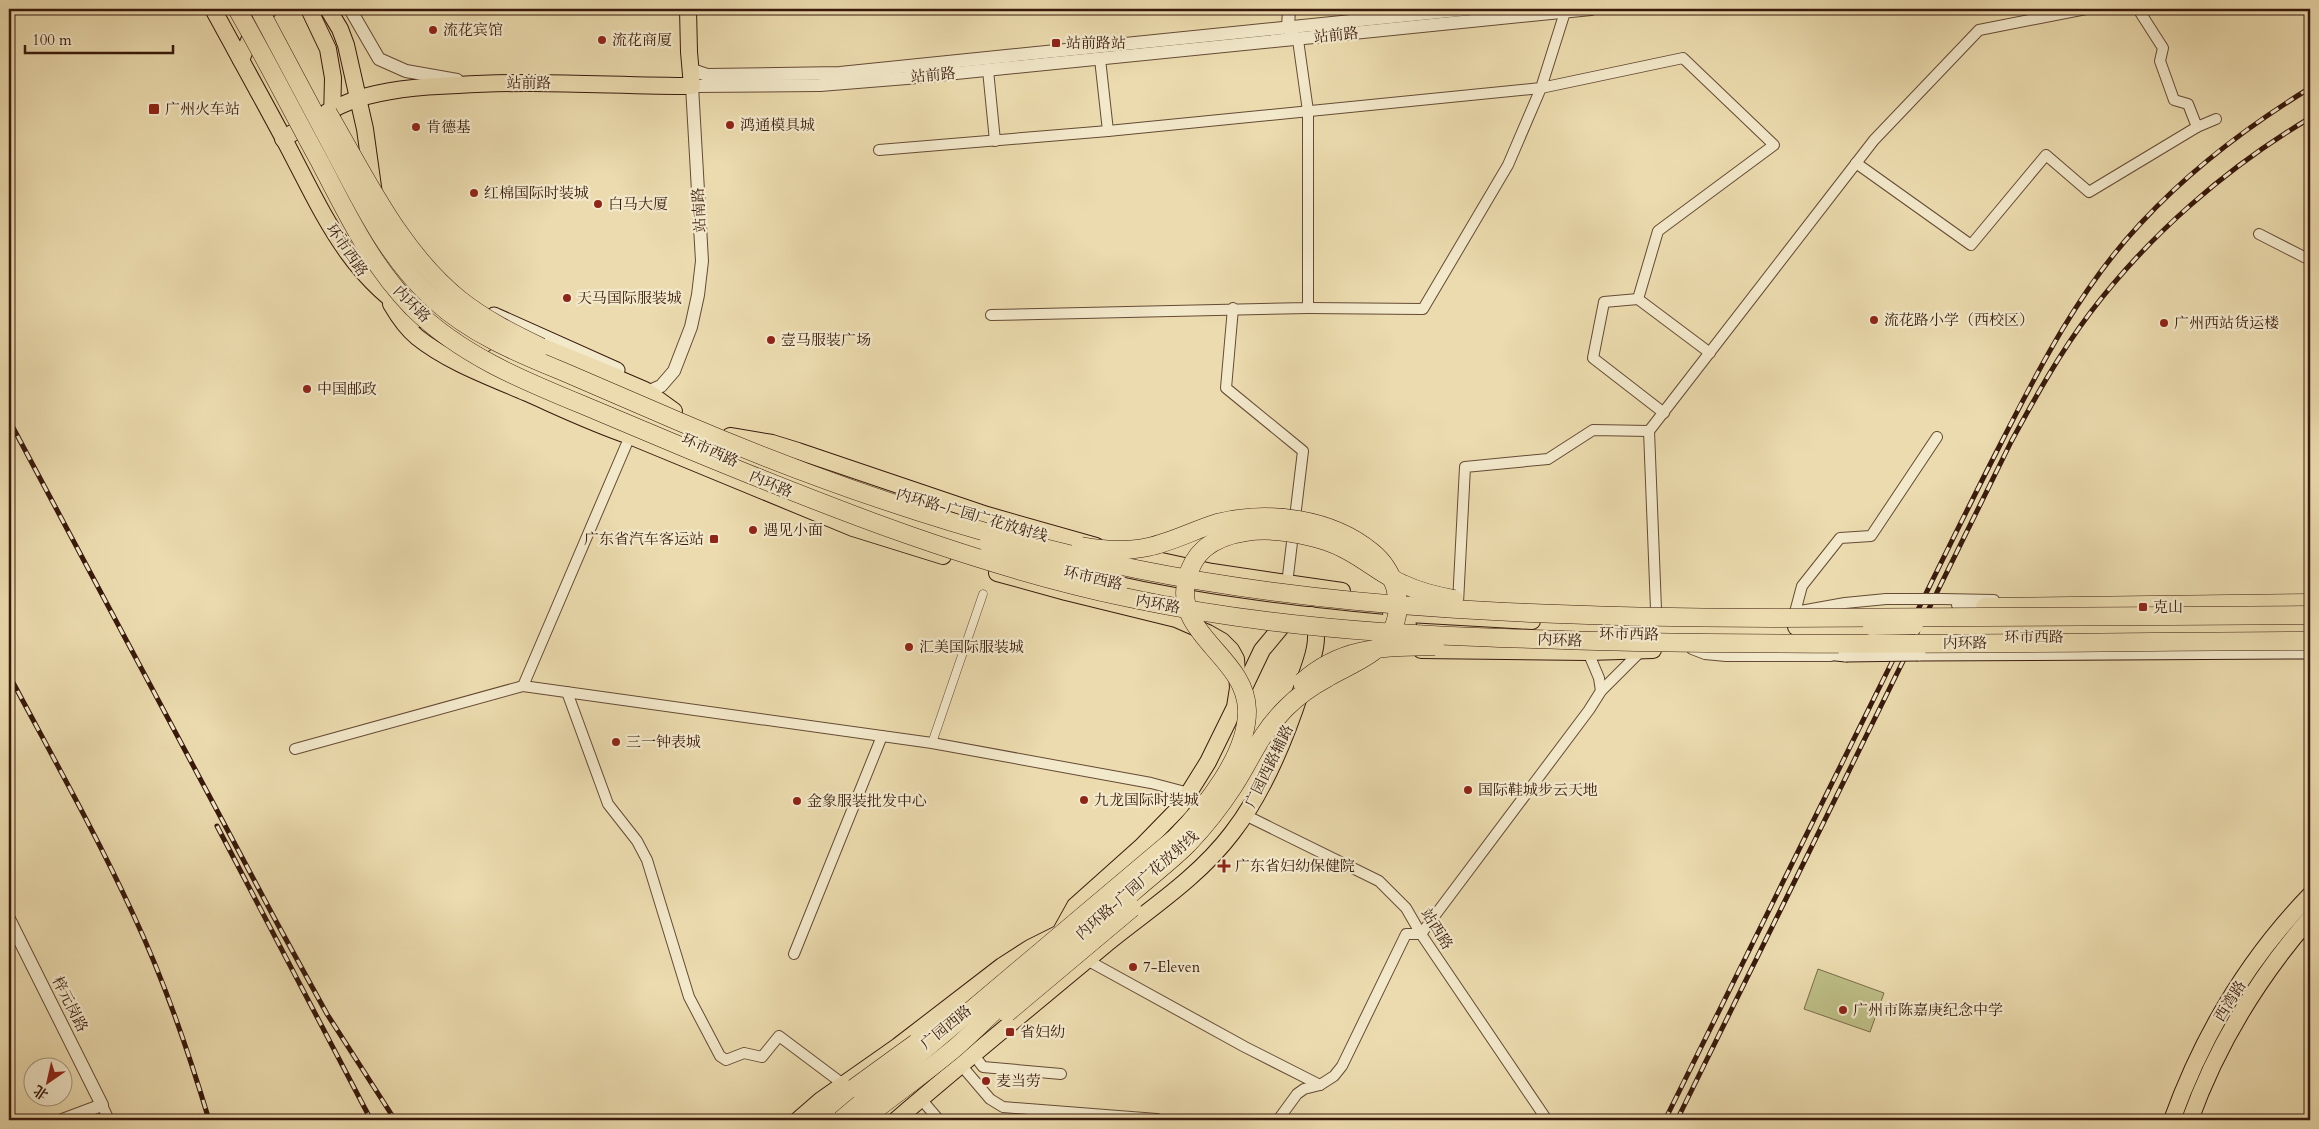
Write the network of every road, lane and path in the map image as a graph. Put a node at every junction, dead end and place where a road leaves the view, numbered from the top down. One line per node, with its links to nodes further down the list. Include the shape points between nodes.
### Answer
1 (213, 9): 22 (main road, 环市西路)
2 (217, 9): 3 (main road)
3 (222, 9)
4 (237, 9): 74 (highway, 内环路, bridge, via 348,217 380,270 429,322 474,355 553,393 819,504 898,533 1124,598 1210,613)
5 (259, 9): 53 (highway, bridge, via 321,102 392,223 418,258 445,286 474,310 514,334); 57 (highway, 内环路, bridge, via 371,220 395,257 429,295 462,322 500,345)
6 (269, 9): 22 (main road, via 254,31)
7 (308, 9): 29 (main road, via 328,49)
8 (328, 9): 28 (main road, 环市西路, via 346,45)
9 (350, 9): 25 (street, via 374,52 387,64 406,71)
10 (688, 9): 23 (main road, 站南路)
11 (1289, 9): 19 (street)
12 (1469, 9): 17 (street, 站前路)
13 (1591, 9): 16 (street, 站前路)
14 (2086, 9): 37 (street, via 1978,30)
15 (2138, 9): 32 (street, via 2163,48 2160,61 2174,100 2188,104)
16 (1565, 10): 18 (street, 站前路); 27 (street)
17 (1387, 13): 19 (street, 站前路)
18 (1478, 15): 20 (street, 站前路)
19 (1288, 28): 20 (street); 23 (street, 站前路, via 840,73 707,75)
20 (1298, 40): 21 (street, 站前路); 30 (street)
21 (1100, 59): 24 (street, 站前路); 33 (street)
22 (241, 60): 34 (main road, 环市西路)
23 (690, 66): 26 (main road, 站南路)
24 (988, 70): 26 (street, 站前路, via 820,84); 35 (street)
25 (476, 84): 26 (main road, 站前路, via 537,82); 28 (main road, 站前路, via 423,87)
26 (692, 86): 54 (street, 站南路, via 702,261 697,301 674,371 661,386)
27 (1542, 88): 30 (street); 47 (street, via 1683,58 1774,145 1658,231); 49 (street, via 1508,165 1423,309)
28 (358, 99): 29 (main road, 站前路); 45 (main road, 环市西路, via 376,206 389,234)
29 (332, 110): 34 (main road, 站前路); 38 (main road)
30 (1308, 111): 33 (street); 49 (street)
31 (2216, 119): 32 (street)
32 (2197, 126): 37 (street, via 2089,192 2046,156 1971,245)
33 (1108, 131): 35 (street)
34 (283, 139): 39 (main road, 环市西路)
35 (995, 141): 36 (street)
36 (879, 150)
37 (1856, 163): 52 (street)
38 (336, 170): 39 (main road); 41 (main road)
39 (308, 184): 40 (main road, 环市西路); 41 (main road)
40 (320, 208): 42 (main road); 51 (main road, 环市西路, via 350,259 388,298)
41 (349, 208): 42 (main road)
42 (362, 231): 51 (main road, via 401,284)
43 (2259, 234): 44 (street)
44 (2310, 260)
45 (426, 283): 46 (main road, 环市西路); 54 (main road, via 621,372)
46 (441, 297): 51 (main road); 57 (main road, 环市西路, via 508,340)
47 (1638, 300): 52 (street); 56 (street, via 1604,302 1593,358)
48 (1233, 308): 49 (street); 50 (street); 69 (street, via 1226,388 1302,451)
49 (1308, 308)
50 (992, 315)
51 (421, 322): 55 (main road, 环市西路); 59 (main road, via 430,346 471,368)
52 (1710, 352): 56 (street)
53 (617, 378): 54 (main road)
54 (644, 390): 57 (main road)
55 (596, 400): 61 (highway); 67 (main road, 环市西路, via 752,468 846,504)
56 (1664, 412): 58 (street)
57 (679, 417): 61 (main road, 环市西路); 76 (highway, 内环路, bridge, via 796,470 872,497 990,533 1093,559 1164,574 1322,597); 113 (highway, 内环路-广园广花放射线, bridge, via 940,508 1081,546 1133,550 1234,520 1270,517 1324,527 1351,538 1380,559 1391,575 1396,593 1396,616 1394,626 1383,643 1358,662 1318,683 1288,706 1264,732 1222,803 1187,845 1024,982)
58 (1649, 431): 72 (street, via 1593,430 1548,458 1465,467); 75 (street)
59 (630, 436): 68 (main road, via 853,528); 94 (street)
60 (1937, 437): 77 (street, via 1871,536 1840,538 1802,586)
61 (728, 444): 62 (main road, via 772,443); 63 (main road, 环市西路); 74 (highway, bridge, via 871,507 1136,589)
62 (958, 505): 63 (main road); 65 (main road)
63 (952, 521): 66 (main road, 环市西路)
64 (1289, 532): 76 (highway, 内环路, bridge, via 1335,544 1415,589); 111 (highway, 内环路-广园广花放射线, bridge, via 1253,532 1222,538 1200,553 1187,580 1188,614 1232,669 1244,691 1247,712 1243,736 1224,776 1174,839)
65 (1065, 538): 66 (main road); 69 (main road)
66 (1059, 557): 69 (main road, 环市西路, via 1143,576)
67 (1034, 564): 68 (main road); 74 (main road, 环市西路, via 1159,593)
68 (1028, 582): 97 (main road, via 1176,618 1221,640 1236,659 1238,688)
69 (1277, 588): 74 (main road, 环市西路)
70 (983, 594): 100 (street)
71 (2310, 596): 79 (street)
72 (1458, 603): 74 (main road); 75 (main road)
73 (1985, 607): 79 (main road); 81 (highway, via 2069,606)
74 (1299, 608): 78 (main road, 环市西路); 86 (highway, 内环路, bridge, via 1425,635); 97 (main road, via 1262,650); 98 (main road, 广园西路辅路, via 1316,629 1314,652)
75 (1656, 610): 77 (main road)
76 (1523, 612): 81 (highway, 内环路, bridge)
77 (1795, 612): 79 (street, bridge, via 1845,602 1886,599); 80 (main road)
78 (1425, 621): 80 (main road, 环市西路); 82 (main road, 环市西路); 88 (main road)
79 (1930, 622): 80 (main road, 环市西路, bridge); 80 (main road, bridge, via 1899,619); 81 (main road, 环市西路); 81 (main road); 87 (main road, 环市西路); 92 (main road, bridge)
80 (1866, 626): 85 (main road, 环市西路)
81 (2308, 627): 84 (main road, 环市西路); 86 (highway, 内环路, bridge); 93 (main road)
82 (1504, 630): 83 (main road, 环市西路); 88 (main road)
83 (1580, 633): 86 (main road, 环市西路); 90 (street)
84 (2082, 636): 87 (main road, 环市西路); 93 (street)
85 (1782, 638): 86 (main road, 环市西路); 91 (main road)
86 (1697, 642): 89 (main road); 91 (main road); 92 (street, via 1705,654 1726,656 1820,657); 113 (highway, bridge, via 1390,648 1355,653 1328,662 1293,693 1241,794 1195,852 1047,981 991,1025)
87 (1951, 645): 93 (main road)
88 (1468, 650): 90 (main road); 98 (main road, via 1356,651 1342,654 1324,669)
89 (1642, 650): 90 (main road); 95 (street)
90 (1584, 652): 95 (street, via 1599,678)
91 (1826, 652): 92 (main road)
92 (1846, 654)
93 (2083, 654)
94 (523, 686): 96 (street); 101 (street)
95 (1601, 691): 108 (street)
96 (567, 692): 99 (street); 118 (street, via 608,804 638,840 647,860 689,997 720,1056 726,1060 744,1053 762,1057 779,1036)
97 (1235, 707): 102 (main road)
98 (1289, 726): 103 (main road, 广园西路辅路)
99 (882, 736): 100 (street); 109 (street)
100 (932, 743): 102 (street, via 1151,783)
101 (296, 749)
102 (1189, 793): 107 (main road, via 1166,823 1074,906)
103 (1245, 815): 108 (street, 站西路, via 1379,881 1406,908); 110 (main road, 广园西路辅路, via 1196,871)
104 (2310, 896): 136 (main road, 西湾路, via 2280,930 2229,1000 2197,1056)
105 (2310, 918): 137 (main road, 西湾路, via 2266,973 2234,1023 2213,1062)
106 (9, 919): 121 (street, 梓元岗路)
107 (1060, 933): 115 (main road, via 1016,957); 122 (main road, 广园西路)
108 (1420, 934): 119 (street, via 1406,934 1342,1066); 135 (street, 站西路)
109 (794, 954)
110 (1087, 960): 112 (main road, 广园西路辅路); 119 (street)
111 (1012, 975): 122 (highway, 内环路-广园广花放射线, bridge); 127 (highway, bridge)
112 (1062, 980): 114 (main road, 广园西路辅路); 130 (main road, 广园西路, via 1050,966)
113 (956, 1046): 117 (highway, 内环路-广园广花放射线, bridge)
114 (967, 1060): 116 (street, via 984,1067); 120 (main road, 广园西路辅路); 123 (street, via 990,1099 1003,1107)
115 (874, 1063): 118 (main road); 122 (main road)
116 (1061, 1074)
117 (914, 1081): 129 (highway, 内环路-广园广花放射线, bridge); 131 (highway, bridge)
118 (843, 1084): 126 (main road)
119 (1320, 1085): 134 (street, via 1297,1094)
120 (921, 1099): 132 (main road, 广园西路辅路); 133 (street)
121 (102, 1105): 124 (street); 125 (street)
122 (845, 1113): 128 (main road, 广园西路)
123 (1157, 1119)
124 (62, 1120)
125 (109, 1120)
126 (798, 1120)
127 (812, 1120)
128 (831, 1120)
129 (862, 1120)
130 (871, 1120)
131 (877, 1120)
132 (896, 1120)
133 (939, 1120)
134 (1278, 1120)
135 (1548, 1120)
136 (2172, 1120)
137 (2190, 1120)

